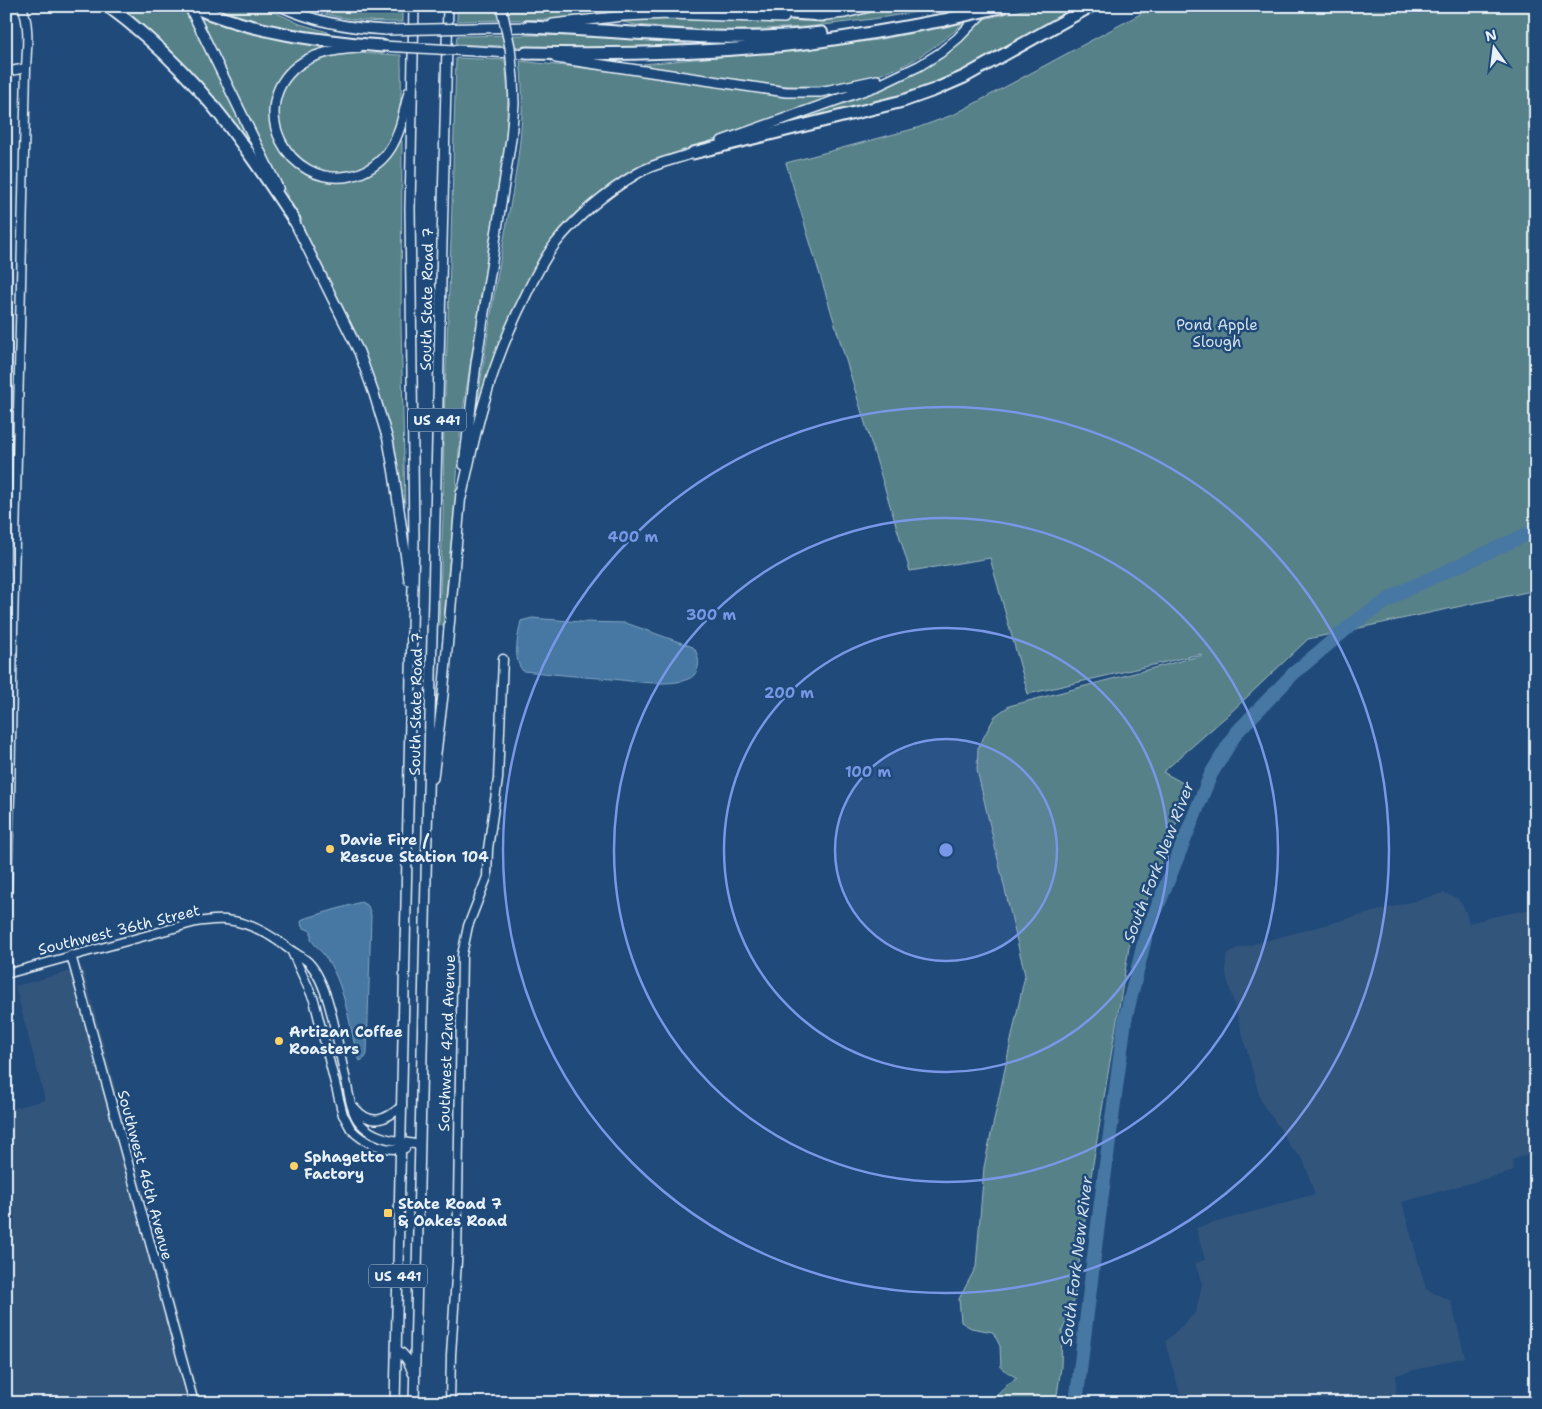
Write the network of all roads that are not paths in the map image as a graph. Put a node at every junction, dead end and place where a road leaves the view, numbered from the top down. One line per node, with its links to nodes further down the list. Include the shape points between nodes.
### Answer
1 (22, 6): 18 (street, via 28,35)
2 (108, 6): 23 (highway, via 157,46 193,82 245,148)
3 (190, 6): 16 (highway, via 290,35); 23 (main road)
4 (280, 6): 15 (main road, bridge, via 296,14 355,28)
5 (414, 6): 21 (main road, South State Road 7 / US 441)
6 (448, 6): 27 (main road, South State Road 7 / US 441)
7 (501, 6): 24 (main road, bridge, via 510,47 514,104)
8 (738, 6): 13 (highway)
9 (874, 6): 13 (main road)
10 (989, 6): 20 (main road, via 940,54)
11 (1005, 6): 14 (highway, bridge)
12 (1090, 6): 22 (highway, via 964,77 934,90)
13 (822, 15): 15 (main road, via 792,18 668,14)
14 (944, 20): 15 (highway, via 765,37); 17 (highway, via 788,45 652,53)
15 (527, 27)
16 (382, 46): 17 (main road, bridge); 21 (main road, via 326,52 290,72 274,109 275,123 288,154 312,172 326,177 341,178 368,170 381,161 398,134)
17 (526, 53): 20 (main road, via 786,92 841,89)
18 (26, 68): 19 (street); 28 (street)
19 (6, 72)
20 (902, 74): 22 (main road)
21 (413, 77): 25 (main road, South State Road 7 / US 441, via 410,208)
22 (693, 153): 24 (main road, via 658,164 616,187 575,221 554,245 538,270 500,354 484,399)
23 (294, 220): 25 (main road, via 359,352 374,394 388,440)
24 (460, 498): 27 (main road)
25 (413, 608): 36 (main road, South State Road 7 / US 441)
26 (503, 659): 44 (street, Southwest 42nd Avenue, via 498,779 486,877 468,926 462,955 457,1262)
27 (427, 834): 38 (main road, South State Road 7 / US 441)
28 (6, 915)
29 (6, 949): 32 (street)
30 (292, 952): 31 (street, Southwest 36th Street, via 271,936 226,920 196,922); 33 (street, Southwest 36th Street); 34 (street, Southwest 36th Street, via 309,962 317,974)
31 (70, 955): 32 (street, Southwest 36th Street); 41 (street, Southwest 46th Avenue)
32 (7, 974)
33 (320, 1021): 34 (street); 37 (street, Southwest 36th Street, via 343,1115 352,1130 379,1146)
34 (335, 1034): 35 (street, Southwest 36th Street)
35 (352, 1105): 36 (street, via 372,1120 386,1117); 37 (street, Southwest 36th Street, via 359,1122 366,1128)
36 (402, 1106): 37 (main road, South State Road 7 / US 441)
37 (401, 1145): 38 (street, Southwest 36th Street); 39 (main road, South State Road 7 / US 441)
38 (420, 1145): 40 (main road, South State Road 7 / US 441)
39 (396, 1350): 40 (main road, via 407,1359); 42 (main road, South State Road 7 / US 441)
40 (415, 1378): 43 (main road, South State Road 7 / US 441)
41 (194, 1403)
42 (396, 1403)
43 (414, 1403)
44 (450, 1403)

